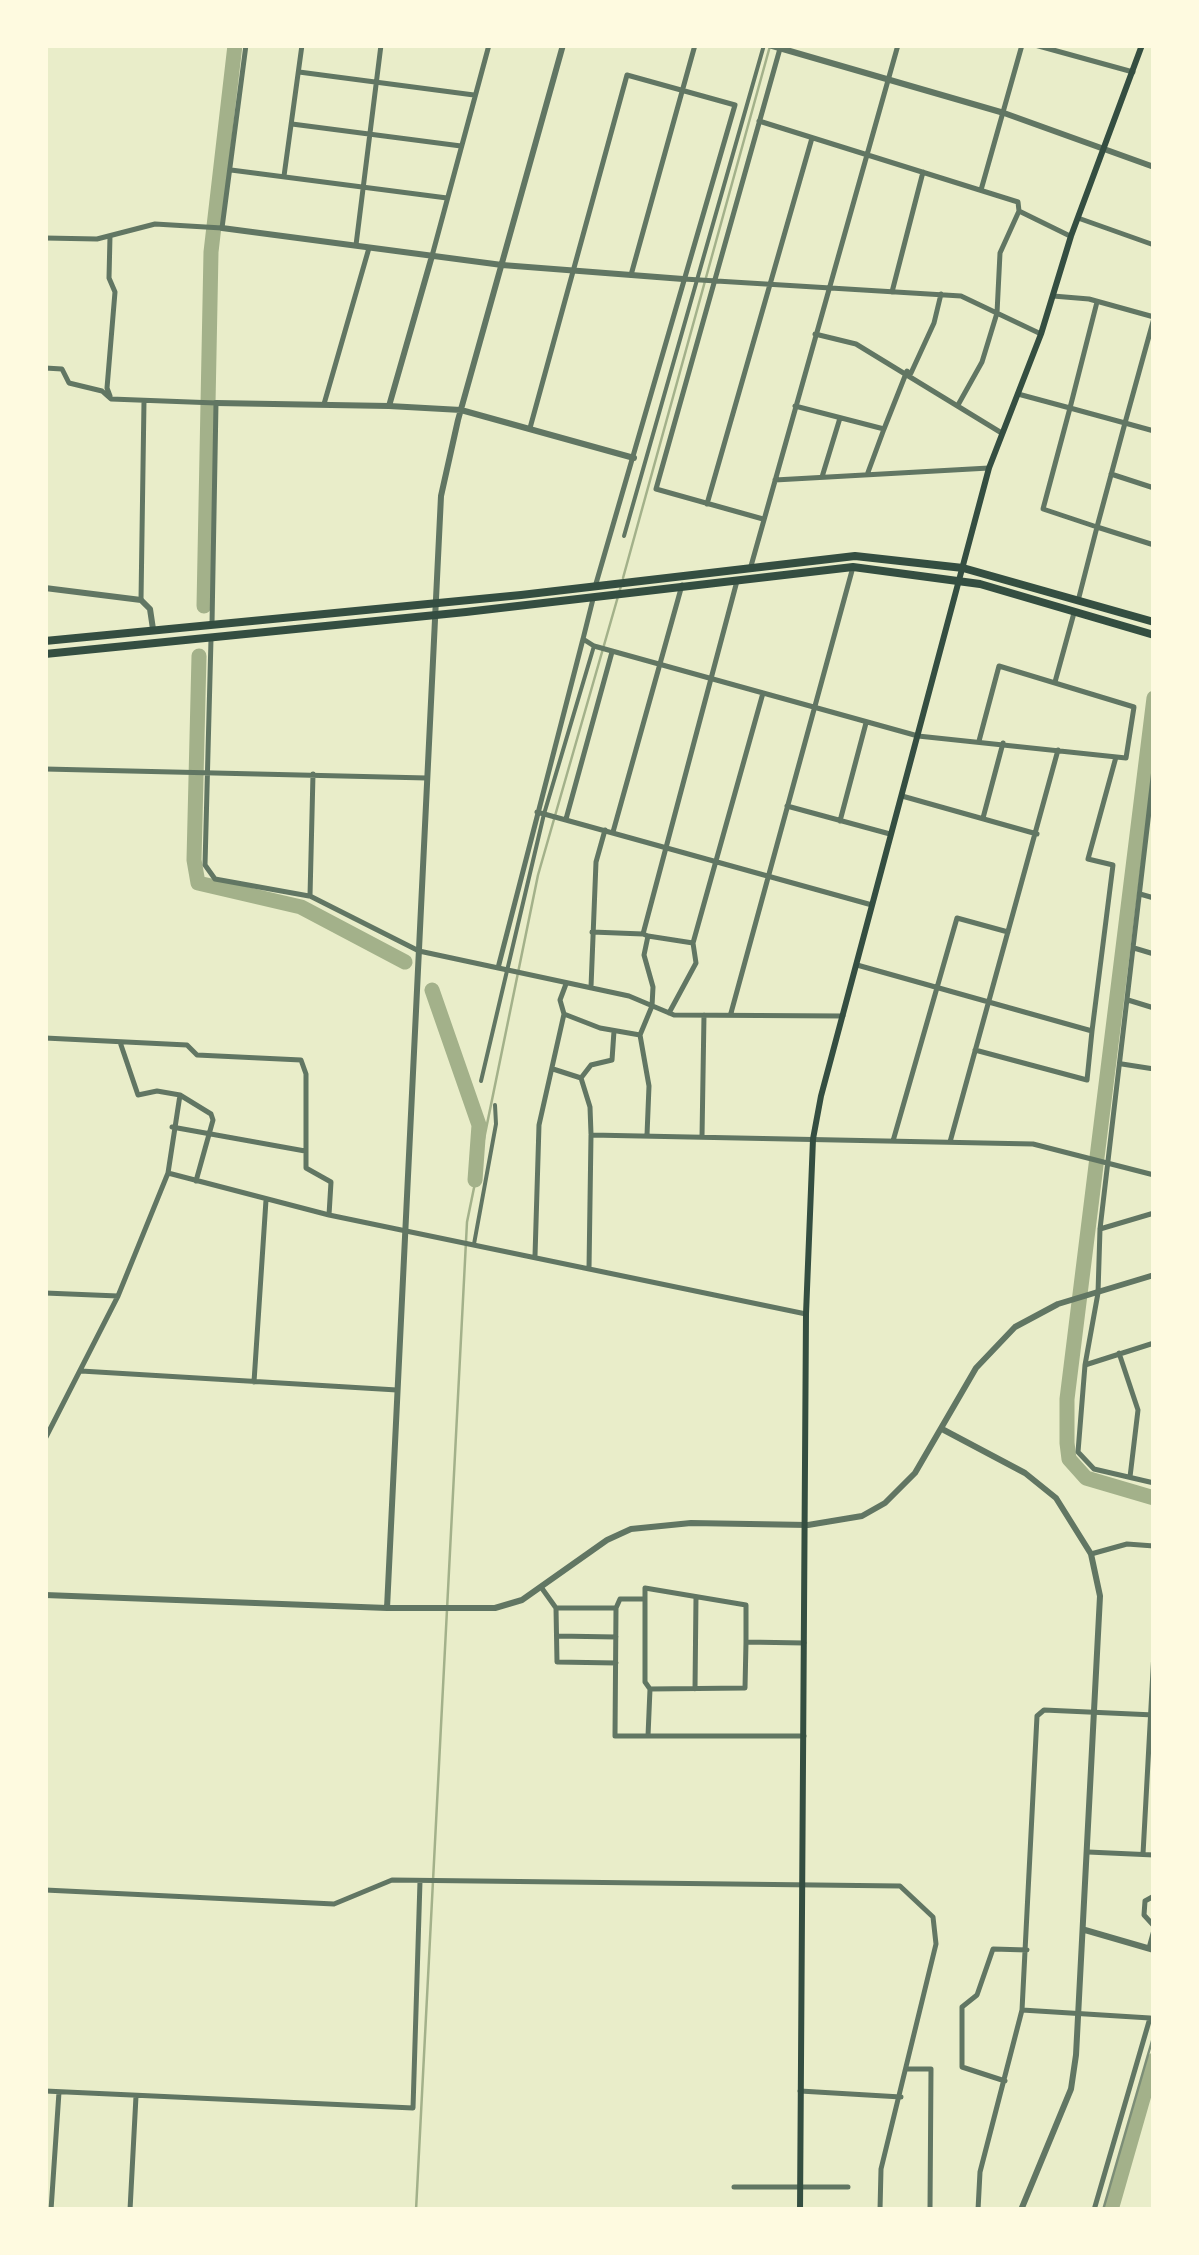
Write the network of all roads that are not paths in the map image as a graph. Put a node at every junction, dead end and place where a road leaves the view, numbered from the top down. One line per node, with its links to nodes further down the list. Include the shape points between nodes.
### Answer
1 (246, 45): 27 (street)
2 (302, 45): 12 (street)
3 (381, 45): 15 (street)
4 (490, 45): 17 (street)
5 (563, 45): 43 (street)
6 (694, 45): 16 (street)
7 (898, 45): 14 (street)
8 (1022, 45): 18 (street)
9 (1035, 45): 13 (street)
10 (1142, 45): 13 (main road)
11 (774, 46): 14 (street); 19 (street); 47 (street)
12 (299, 72): 15 (street); 20 (street)
13 (1133, 72): 24 (main road)
14 (888, 80): 18 (street); 25 (street)
15 (376, 82): 17 (street); 21 (street)
16 (681, 90): 44 (street, via 627,75); 45 (street); 46 (street, via 735,105)
17 (475, 95): 23 (street)
18 (1004, 113): 24 (street); 31 (street)
19 (759, 121): 22 (street); 48 (street)
20 (292, 124): 21 (street); 29 (street)
21 (370, 134): 23 (street); 30 (street)
22 (812, 138): 25 (street); 49 (street)
23 (461, 146): 32 (street)
24 (1102, 148): 26 (street); 34 (main road)
25 (866, 155): 28 (street); 50 (street)
26 (1154, 167)
27 (231, 170): 29 (street); 35 (street)
28 (923, 172): 31 (street); 51 (street)
29 (284, 177): 30 (street)
30 (362, 187): 32 (street); 40 (street)
31 (981, 190): 33 (street, via 1018,202)
32 (447, 198): 42 (street)
33 (1018, 212): 37 (street); 55 (street, via 1000,253)
34 (1078, 218): 37 (main road); 39 (street)
35 (219, 228): 36 (street, via 155,224); 40 (street)
36 (110, 236): 38 (street); 62 (street)
37 (1071, 236): 53 (main road)
38 (45, 238)
39 (1154, 245)
40 (356, 246): 41 (street)
41 (369, 248): 42 (street); 65 (street)
42 (432, 256): 43 (street); 67 (street)
43 (502, 265): 44 (street); 70 (street)
44 (573, 272): 45 (street); 73 (street)
45 (631, 275): 46 (street)
46 (683, 278): 47 (street); 77 (street)
47 (698, 279): 48 (street); 87 (street)
48 (711, 280): 49 (street); 84 (street, via 656,489)
49 (771, 282): 50 (street); 84 (street)
50 (830, 286): 51 (street); 57 (street)
51 (892, 292): 52 (street)
52 (941, 294): 55 (street); 60 (street)
53 (1053, 296): 54 (street); 58 (main road)
54 (1097, 302): 56 (street); 69 (street)
55 (997, 313): 58 (street); 66 (street, via 982,362)
56 (1154, 318): 72 (street)
57 (815, 334): 60 (street, via 856,344); 68 (street)
58 (1041, 334): 61 (main road)
59 (45, 368): 62 (street, via 62,369 69,382)
60 (909, 372): 66 (street); 74 (street)
61 (1015, 393): 69 (street); 76 (main road)
62 (111, 399): 63 (street)
63 (144, 401): 64 (street); 98 (street)
64 (214, 403): 65 (street); 104 (street)
65 (324, 404): 67 (street)
66 (958, 404): 76 (street)
67 (390, 406): 70 (street)
68 (795, 406): 71 (street); 82 (street)
69 (1070, 408): 72 (street); 86 (street, via 1043,509)
70 (462, 410): 73 (street); 100 (street, via 441,496)
71 (840, 418): 74 (street); 81 (street)
72 (1125, 423): 75 (street); 79 (street)
73 (530, 428): 77 (street)
74 (884, 429): 80 (street)
75 (1154, 431)
76 (1000, 432): 78 (main road)
77 (634, 458): 97 (street)
78 (989, 468): 80 (street); 91 (main road)
79 (1111, 474): 83 (street); 86 (street)
80 (867, 475): 81 (street)
81 (822, 477): 82 (street)
82 (774, 480): 85 (street)
83 (1154, 488)
84 (707, 504): 85 (street)
85 (763, 519): 89 (street)
86 (1097, 526): 88 (street); 99 (street)
87 (624, 536)
88 (1154, 545)
89 (751, 566): 91 (main road, via 855,556); 96 (main road)
90 (853, 567): 92 (main road); 93 (main road); 117 (street)
91 (963, 568): 93 (main road); 99 (main road)
92 (738, 578): 94 (main road); 114 (street)
93 (960, 580): 101 (main road); 119 (main road)
94 (682, 585): 96 (main road); 113 (street)
95 (45, 588): 98 (street)
96 (614, 589): 97 (main road)
97 (594, 591): 100 (main road); 102 (main road); 108 (street)
98 (141, 600): 105 (street)
99 (1078, 600): 103 (main road)
100 (435, 601): 102 (street); 104 (main road)
101 (1074, 613): 106 (main road); 115 (street)
102 (435, 615): 107 (main road); 128 (street)
103 (1154, 622)
104 (212, 624): 105 (main road)
105 (153, 628): 109 (main road)
106 (1154, 635)
107 (210, 636): 112 (main road); 126 (street)
108 (582, 639): 110 (street); 131 (street)
109 (45, 641)
110 (595, 646): 111 (street); 131 (street)
111 (609, 651): 113 (street); 132 (street)
112 (45, 654)
113 (660, 664): 114 (street); 135 (street)
114 (711, 678): 116 (street); 138 (street)
115 (1055, 682): 120 (street, via 998,666); 123 (street, via 1134,707 1126,758)
116 (763, 693): 117 (street); 139 (street)
117 (816, 708): 118 (street); 130 (street)
118 (866, 723): 119 (street); 134 (street)
119 (918, 736): 120 (street); 129 (main road)
120 (980, 740): 121 (street)
121 (1003, 743): 122 (street); 133 (street)
122 (1058, 750): 123 (street); 136 (street)
123 (1116, 757): 168 (street, via 1088,858 1112,865)
124 (45, 769): 126 (street)
125 (1154, 771): 141 (street)
126 (205, 773): 127 (street); 142 (street, via 205,865 215,879)
127 (313, 774): 128 (street); 142 (street)
128 (427, 778): 150 (street)
129 (902, 796): 133 (street); 137 (main road)
130 (787, 806): 134 (street); 140 (street)
131 (543, 814): 132 (street); 153 (street); 154 (street)
132 (562, 818): 135 (street)
133 (983, 818): 136 (street)
134 (840, 820): 137 (street)
135 (609, 831): 138 (street); 145 (street, via 596,862)
136 (1037, 834): 146 (street)
137 (891, 835): 144 (main road)
138 (664, 845): 139 (street); 147 (street)
139 (716, 860): 140 (street); 148 (street)
140 (768, 876): 144 (street); 164 (street)
141 (1140, 894): 143 (street); 149 (street)
142 (310, 896): 150 (street)
143 (1154, 898)
144 (872, 905): 152 (main road)
145 (592, 932): 147 (street); 157 (street)
146 (1008, 932): 156 (street, via 958,918); 159 (street)
147 (645, 935): 148 (street); 160 (street)
148 (693, 943): 162 (street, via 696,963)
149 (1134, 948): 151 (street); 158 (street)
150 (419, 951): 153 (street); 197 (street)
151 (1154, 954)
152 (857, 965): 156 (street); 166 (main road)
153 (498, 968): 154 (street)
154 (510, 972): 155 (street); 177 (street)
155 (566, 984): 157 (street); 163 (street)
156 (938, 986): 159 (street); 186 (street)
157 (591, 987): 160 (street)
158 (1128, 1000): 161 (street); 173 (street)
159 (988, 1001): 168 (street); 172 (street)
160 (652, 1006): 162 (street); 169 (street)
161 (1154, 1008)
162 (669, 1013): 165 (street)
163 (564, 1014): 167 (street); 174 (street)
164 (730, 1014): 165 (street); 166 (street)
165 (704, 1015): 184 (street)
166 (843, 1016): 185 (main road)
167 (614, 1030): 169 (street); 176 (street, via 612,1060 591,1065)
168 (1092, 1031): 172 (street, via 1088,1080)
169 (640, 1035): 183 (street, via 649,1086)
170 (45, 1038): 171 (street)
171 (120, 1042): 178 (street, via 138,1095); 188 (street, via 188,1045 197,1056 301,1060)
172 (975, 1050): 187 (street)
173 (1121, 1064): 175 (street); 189 (street)
174 (553, 1069): 176 (street); 199 (street, via 540,1125)
175 (1154, 1069)
176 (581, 1078): 181 (street)
177 (481, 1081)
178 (180, 1096): 180 (street); 182 (street, via 211,1114)
179 (495, 1105): 198 (street)
180 (172, 1128): 182 (street); 191 (street)
181 (591, 1134): 183 (street); 200 (street)
182 (210, 1135): 188 (street); 192 (street)
183 (646, 1135): 184 (street)
184 (702, 1137): 185 (street)
185 (814, 1139): 186 (street); 205 (main road)
186 (893, 1141): 187 (street)
187 (950, 1142): 189 (street, via 1033,1144)
188 (304, 1151): 195 (street, via 306,1168 330,1182)
189 (1107, 1163): 190 (street); 196 (street)
190 (1154, 1172)
191 (168, 1173): 192 (street); 204 (street)
192 (196, 1181): 193 (street)
193 (266, 1200): 195 (street); 210 (street)
194 (1154, 1213): 196 (street)
195 (329, 1214): 197 (street)
196 (1100, 1228): 203 (street)
197 (407, 1231): 198 (street); 211 (street)
198 (471, 1243): 199 (street)
199 (535, 1256): 200 (street)
200 (590, 1269): 205 (street)
201 (1154, 1275): 203 (street)
202 (45, 1293): 204 (street)
203 (1098, 1293): 208 (street); 212 (street, via 1023,1321 1003,1338 976,1368)
204 (118, 1296): 209 (street)
205 (806, 1314): 216 (main road)
206 (1154, 1343): 207 (street)
207 (1119, 1353): 208 (street); 214 (street, via 1138,1410)
208 (1085, 1365): 214 (street, via 1078,1452 1094,1469)
209 (80, 1371): 210 (street); 213 (street)
210 (254, 1382): 211 (street)
211 (400, 1390): 223 (street)
212 (942, 1430): 216 (street, via 915,1473 885,1503 862,1516); 218 (street, via 1042,1485 1073,1519)
213 (45, 1439)
214 (1130, 1478): 215 (street)
215 (1154, 1484)
216 (808, 1525): 219 (street, via 631,1529); 229 (main road)
217 (1154, 1546): 218 (street, via 1127,1544)
218 (1091, 1554): 234 (street, via 1100,1609)
219 (542, 1588): 223 (street, via 495,1608); 224 (street)
220 (45, 1595): 223 (street)
221 (696, 1597): 222 (street, via 645,1588); 228 (street, via 746,1605); 233 (street)
222 (645, 1599): 225 (street, via 620,1599); 232 (street, via 644,1682)
223 (388, 1608)
224 (556, 1608): 225 (street); 226 (street)
225 (616, 1608): 227 (street)
226 (558, 1636): 227 (street); 231 (street, via 557,1662)
227 (616, 1637): 231 (street)
228 (746, 1642): 229 (street); 233 (street, via 745,1688)
229 (804, 1643): 237 (main road)
230 (1154, 1652): 235 (street)
231 (616, 1663): 236 (street, via 616,1736)
232 (650, 1689): 233 (street); 236 (street)
233 (695, 1689)
234 (1094, 1712): 235 (street); 238 (street); 248 (street, via 1044,1710 1038,1716)
235 (1152, 1715): 239 (street)
236 (648, 1736): 237 (street)
237 (804, 1736): 242 (main road)
238 (1088, 1852): 239 (street); 246 (street)
239 (1143, 1854): 240 (street)
240 (1154, 1855)
241 (423, 1881): 242 (street); 243 (street, via 392,1880 334,1904); 256 (street, via 414,2108)
242 (801, 1885): 251 (street, via 900,1886 933,1916 936,1944); 254 (main road)
243 (45, 1890)
244 (1154, 1896): 245 (street, via 1145,1901 1144,1915)
245 (1154, 1928): 247 (street)
246 (1085, 1930): 247 (street); 250 (street)
247 (1153, 1949)
248 (1027, 1950): 249 (street); 252 (street, via 993,1950 977,1995 962,2007 962,2067)
249 (1022, 2010): 250 (street); 252 (street)
250 (1080, 2014): 267 (street, via 1070,2090); 268 (street, via 1150,2018)
251 (908, 2068): 257 (street); 265 (street, via 931,2069)
252 (1004, 2081): 266 (street, via 980,2172)
253 (45, 2091): 255 (street)
254 (800, 2091): 257 (street); 259 (main road)
255 (60, 2092): 256 (street); 261 (street)
256 (136, 2096): 262 (street)
257 (901, 2097): 264 (street, via 881,2169)
258 (734, 2187): 259 (street)
259 (800, 2187): 260 (street); 263 (main road)
260 (848, 2187)
261 (51, 2210)
262 (130, 2210)
263 (800, 2210)
264 (880, 2210)
265 (930, 2210)
266 (978, 2210)
267 (1020, 2210)
268 (1094, 2210)

